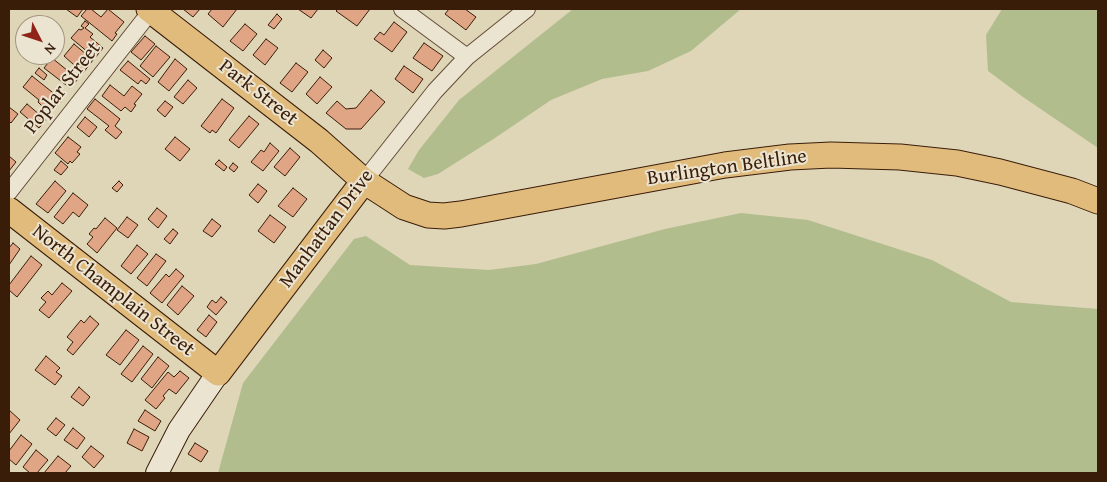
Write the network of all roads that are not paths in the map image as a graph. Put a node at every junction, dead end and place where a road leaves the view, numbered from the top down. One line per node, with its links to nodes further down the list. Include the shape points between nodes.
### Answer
1 (402, 9): 5 (street)
2 (527, 9): 4 (street, Manhattan Drive)
3 (150, 10): 6 (main road, Park Street, via 319,141); 7 (street, Poplar Street)
4 (509, 15): 5 (street, Manhattan Drive)
5 (467, 57): 6 (street, Manhattan Drive, via 435,91)
6 (364, 181): 8 (main road, Burlington Beltline, via 404,207 428,215 444,216 725,165 790,157 873,155 929,159 1000,172); 10 (main road, Manhattan Drive)
7 (9, 192)
8 (1098, 201)
9 (9, 210): 10 (main road, North Champlain Street)
10 (218, 373): 11 (street, Manhattan Drive, via 179,430)
11 (157, 473)

